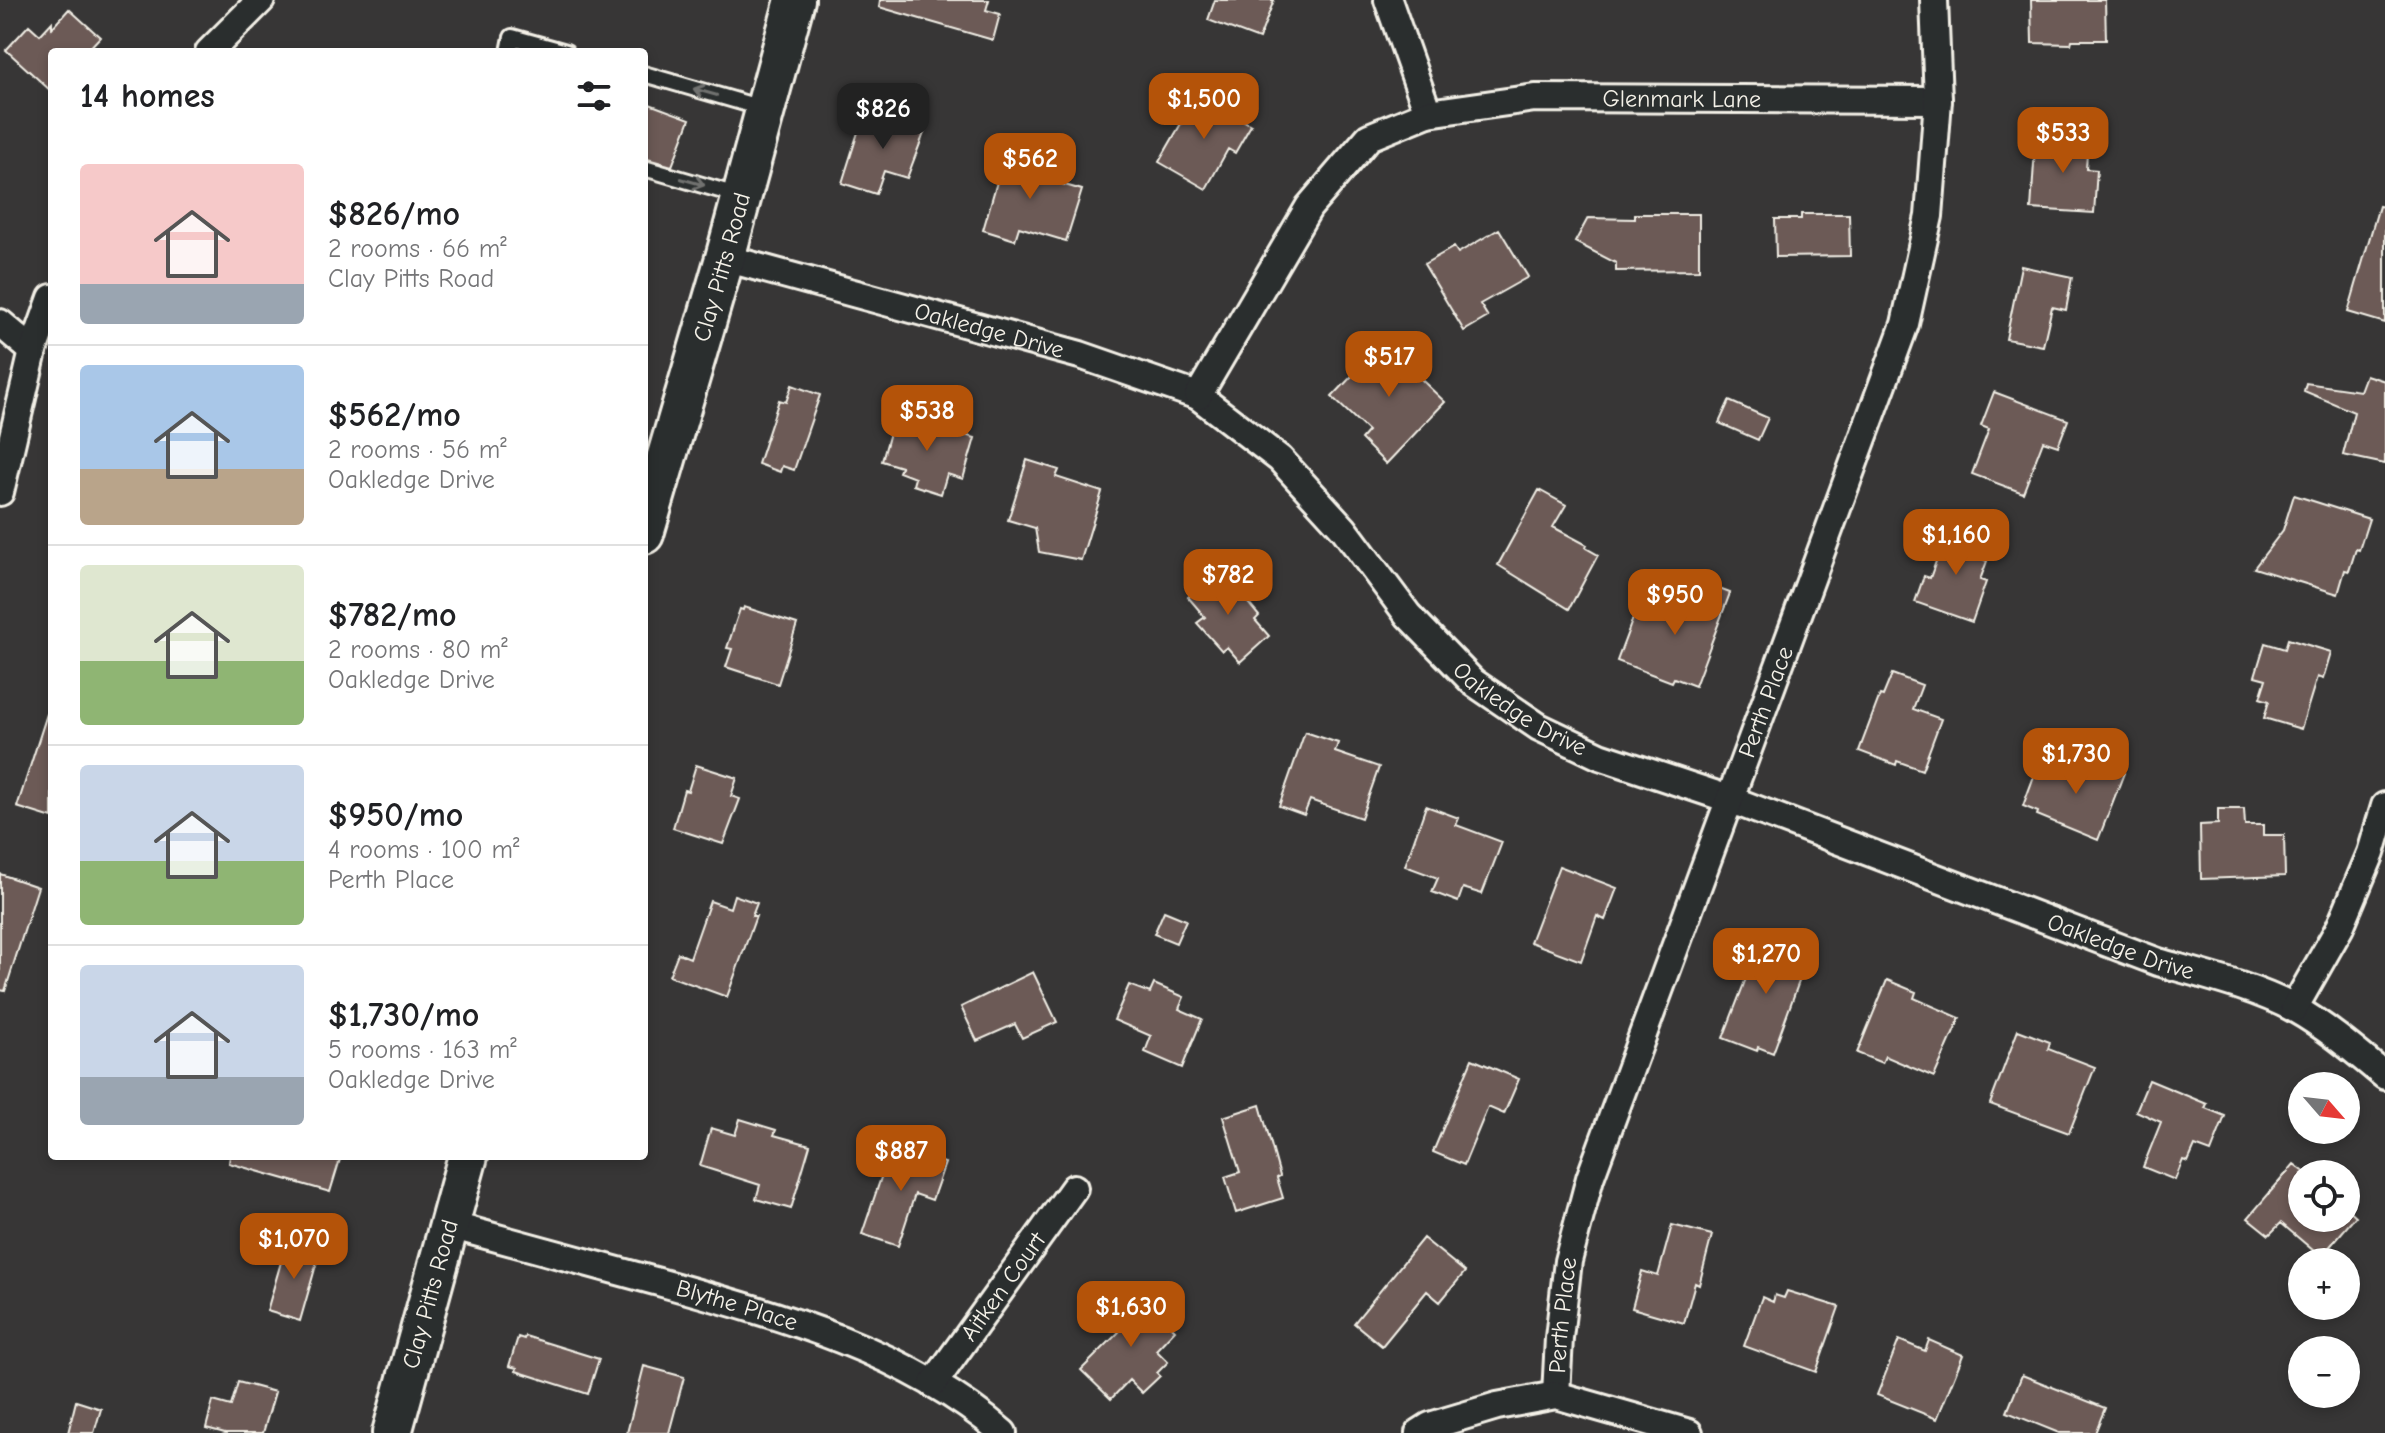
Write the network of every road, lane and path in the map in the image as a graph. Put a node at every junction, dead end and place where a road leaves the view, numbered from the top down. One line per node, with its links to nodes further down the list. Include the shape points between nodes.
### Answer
1 (261, 0): 5 (street)
2 (795, 0): 10 (street, Clay Pitts Road)
3 (1388, 0): 11 (street)
4 (1934, 0): 9 (street, Perth Place)
5 (213, 48)
6 (510, 48): 7 (lane, via 512,37)
7 (552, 48)
8 (648, 75): 10 (lane, one-way to 8)
9 (1938, 100): 11 (street, Glenmark Lane, via 1535,98); 21 (street, Perth Place, via 1929,216 1905,324)
10 (765, 109): 13 (street, Clay Pitts Road)
11 (1428, 113): 18 (street, Glenmark Lane, via 1369,137 1309,207)
12 (648, 169): 13 (lane, one-way to 13)
13 (742, 196): 14 (street, Clay Pitts Road)
14 (725, 258): 18 (street, Oakledge Drive, via 1080,355); 20 (street, Clay Pitts Road)
15 (48, 309): 17 (street)
16 (0, 323): 17 (street)
17 (33, 351): 19 (street)
18 (1198, 396): 21 (street, Oakledge Drive, via 1280,459 1344,529 1408,615 1473,682 1539,727 1600,756)
19 (0, 492)
20 (648, 520)
21 (1729, 799): 23 (street, Oakledge Drive, via 2158,962); 29 (street, Perth Place, via 1590,1178 1568,1261)
22 (2385, 806): 23 (street, via 2340,927)
23 (2294, 1008): 24 (street, Oakledge Drive)
24 (2385, 1076)
25 (467, 1160): 27 (street, Clay Pitts Road)
26 (1074, 1188): 28 (street, Aitken Court)
27 (450, 1225): 28 (street, Blythe Place, via 806,1326 869,1350); 30 (street, Clay Pitts Road)
28 (933, 1384): 31 (street, Blythe Place)
29 (1556, 1395): 32 (street, via 1497,1406); 33 (street)
30 (392, 1433)
31 (1003, 1433)
32 (1419, 1433)
33 (1689, 1433)

